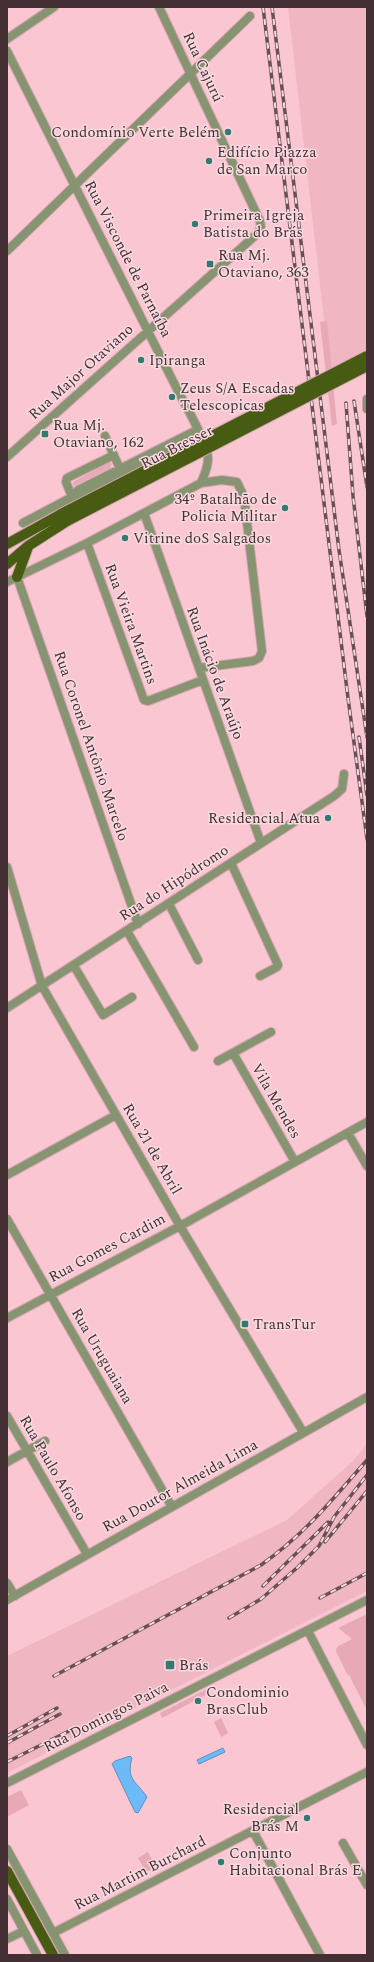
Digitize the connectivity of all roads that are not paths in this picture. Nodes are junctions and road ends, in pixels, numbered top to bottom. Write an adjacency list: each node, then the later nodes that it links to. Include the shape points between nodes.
1 (54, 7): 4 (street)
2 (159, 7): 6 (street, Rua Cajurú)
3 (250, 16): 6 (street)
4 (7, 39)
5 (7, 51): 7 (street, Rua Visconde de Parnaíba)
6 (190, 74): 7 (street); 8 (street, Rua Cajurú)
7 (75, 185): 9 (street); 10 (street, Rua Visconde de Parnaíba)
8 (261, 227): 10 (street, Rua Major Otaviano, via 258,233)
9 (7, 251)
10 (148, 331): 13 (street, Rua Visconde de Parnaíba); 16 (street, Rua Major Otaviano)
11 (367, 356): 21 (main road, Rua Bresser, bridge)
12 (367, 366): 21 (main road, Rua Bresser, bridge)
13 (197, 430): 17 (street); 18 (street, Rua Visconde de Parnaíba, via 208,460)
14 (105, 436): 15 (street)
15 (114, 455): 17 (street); 19 (street, via 66,480)
16 (7, 457)
17 (121, 471): 19 (street, via 78,490)
18 (201, 483): 20 (street); 29 (street, via 230,480 237,482 242,490 263,646 261,655 252,661)
19 (72, 497): 22 (street)
20 (144, 513): 24 (street); 29 (street, Rua Inácio de Araújo)
21 (64, 517): 23 (main road, Rua Bresser); 25 (main road, Rua Bresser)
22 (23, 522)
23 (9, 541)
24 (87, 543): 27 (street); 30 (street, Rua Vieira Martins, via 144,700 148,701)
25 (28, 546): 26 (main road, Rua Bresser); 27 (main road)
26 (7, 564)
27 (17, 577): 28 (street); 36 (street, Rua Coronel Antônio Marcelo)
28 (7, 582)
29 (199, 668): 30 (street, Rua Inácio de Araújo)
30 (203, 680): 32 (street, Rua Inácio de Araújo)
31 (344, 774): 32 (street, Rua do Hipódromo, via 343,786 339,793)
32 (261, 843): 33 (street, Rua do Hipódromo)
33 (231, 863): 35 (street, Rua do Hipódromo); 40 (street, via 278,965)
34 (7, 867): 41 (street, Rua 21 de Abril)
35 (169, 904): 36 (street, Rua do Hipódromo); 38 (street)
36 (138, 924): 37 (street, Rua do Hipódromo)
37 (127, 931): 39 (street, Rua do Hipódromo); 45 (street)
38 (198, 960)
39 (74, 966): 41 (street, Rua do Hipódromo); 42 (street, via 103,1015)
40 (260, 976)
41 (42, 986): 43 (street, Rua do Hipódromo); 48 (street, Rua 21 de Abril)
42 (132, 997)
43 (7, 1008)
44 (271, 1032): 46 (street, Vila Mendes)
45 (194, 1047)
46 (233, 1053): 47 (street, Vila Mendes); 51 (street, Vila Mendes)
47 (218, 1061)
48 (116, 1114): 53 (street); 55 (street, Rua 21 de Abril)
49 (367, 1122): 50 (street, Rua Gomes Cardim)
50 (348, 1133): 51 (street, Rua Gomes Cardim); 52 (street)
51 (295, 1162): 55 (street, Rua Gomes Cardim)
52 (367, 1166)
53 (7, 1175)
54 (7, 1219): 56 (street, Rua Uruguaiana)
55 (180, 1226): 56 (street, Rua Gomes Cardim); 60 (street, Rua 21 de Abril)
56 (51, 1294): 57 (street, Rua Gomes Cardim); 64 (street, Rua Uruguaiana)
57 (7, 1318)
58 (367, 1397): 60 (street, Rua Doutor Almeida Lima)
59 (7, 1416): 62 (street, Rua Paulo Afonso)
60 (303, 1432): 64 (street, Rua Doutor Almeida Lima)
61 (45, 1441): 62 (street)
62 (28, 1451): 63 (street); 65 (street, Rua Paulo Afonso)
63 (7, 1462)
64 (172, 1507): 65 (street, Rua Doutor Almeida Lima)
65 (87, 1554): 67 (street, Rua Doutor Almeida Lima)
66 (7, 1582): 67 (street)
67 (11, 1598)
68 (367, 1600): 69 (street, Rua Domingos Paiva)
69 (308, 1631): 70 (street); 72 (street, Rua Domingos Paiva)
70 (367, 1745)
71 (367, 1772): 73 (street, Rua Martim Burchard)
72 (7, 1783)
73 (253, 1831): 80 (street, Rua Martim Burchard); 85 (street)
74 (343, 1843): 77 (street)
75 (7, 1849): 80 (street)
76 (7, 1871): 82 (main road)
77 (367, 1885)
78 (7, 1900): 79 (street)
79 (24, 1931): 81 (street); 83 (street)
80 (53, 1933): 84 (street)
81 (7, 1939)
82 (52, 1954)
83 (37, 1955)
84 (65, 1955)
85 (320, 1955)

